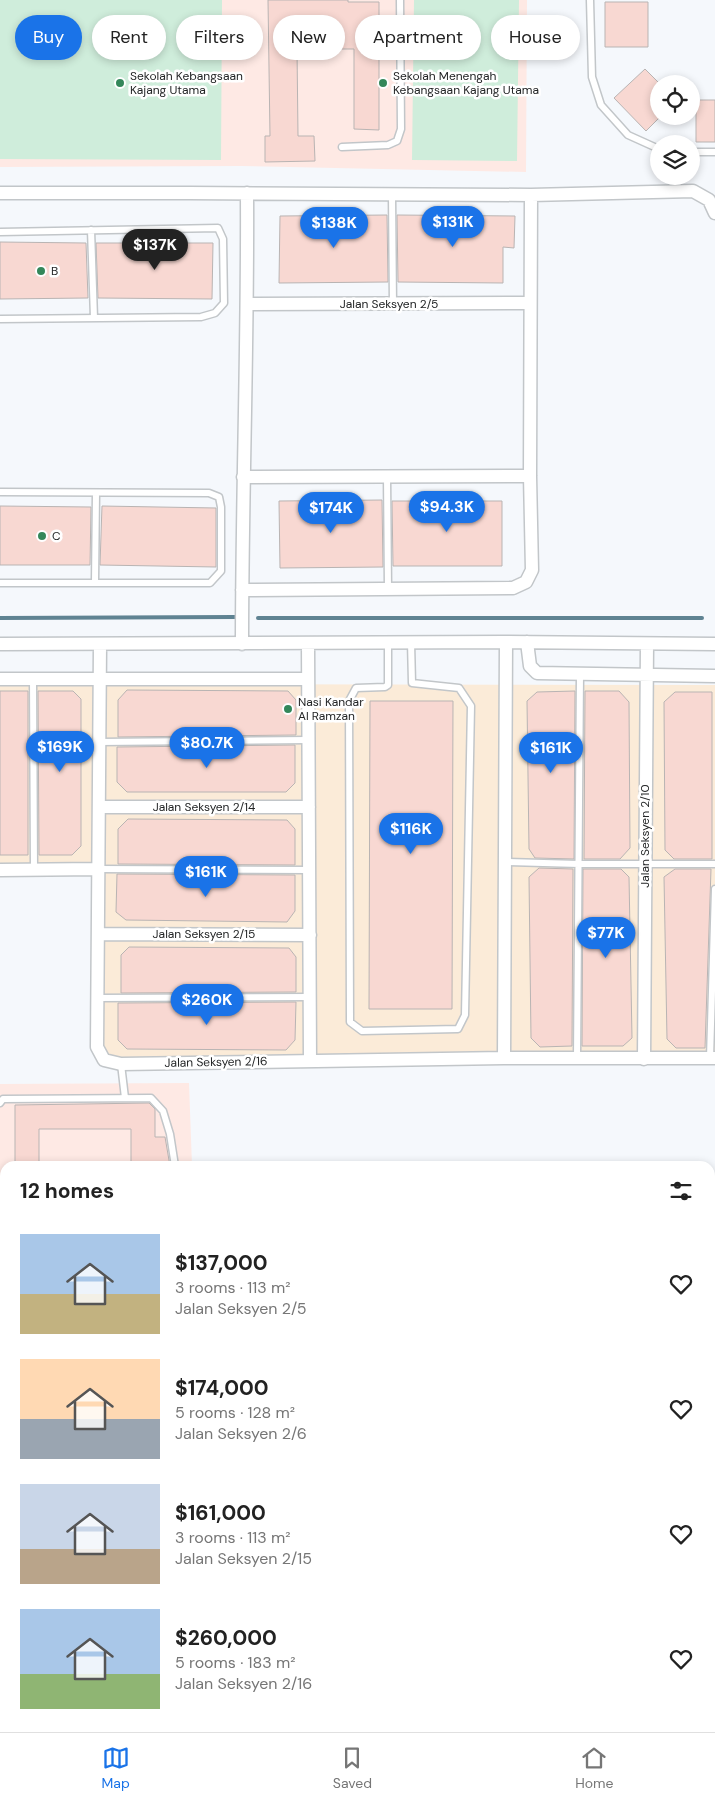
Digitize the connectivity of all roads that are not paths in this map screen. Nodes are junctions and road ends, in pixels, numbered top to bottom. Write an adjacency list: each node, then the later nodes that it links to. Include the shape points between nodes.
1 (400, 0): 4 (lane, via 401,129 397,141 388,145)
2 (590, 0): 3 (lane, via 592,76 601,105 628,134)
3 (650, 145)
4 (342, 147)
5 (700, 152): 6 (lane)
6 (715, 152)
7 (0, 193): 8 (street)
8 (247, 193): 9 (street); 15 (street)
9 (392, 195): 10 (street); 16 (lane)
10 (531, 196): 11 (street, via 693,191 708,200); 14 (street)
11 (715, 213)
12 (91, 230): 13 (lane); 17 (lane); 17 (lane, via 218,228 223,239 224,302 215,313 201,317)
13 (0, 232)
14 (530, 303): 16 (street, Jalan Seksyen 2/5); 20 (street)
15 (248, 304): 16 (street, Jalan Seksyen 2/5); 21 (street)
16 (393, 305)
17 (94, 318): 18 (lane)
18 (0, 319)
19 (387, 476): 20 (street); 21 (street); 26 (lane)
20 (530, 476): 26 (street, via 532,570 526,582 514,588)
21 (243, 477): 27 (street)
22 (0, 492): 23 (lane)
23 (96, 493): 25 (lane); 25 (lane, via 209,493 219,498 221,571 210,583)
24 (0, 583): 25 (lane)
25 (95, 583)
26 (388, 588): 27 (street)
27 (242, 590): 33 (street)
28 (388, 642): 29 (street); 29 (lane, via 388,684 385,687 356,688 349,701 350,1022 362,1031 458,1030 465,1015 471,706 459,688 412,683); 34 (street)
29 (411, 642): 30 (street)
30 (506, 642): 31 (street); 49 (street)
31 (527, 642): 35 (street); 38 (street, via 530,666 537,673)
32 (0, 644): 37 (street)
33 (242, 644): 34 (street); 37 (street)
34 (308, 644): 44 (street)
35 (647, 644): 36 (street); 39 (street, Jalan Seksyen 2/10)
36 (715, 644)
37 (100, 645): 43 (street)
38 (580, 674): 39 (street); 50 (lane)
39 (646, 675): 40 (street); 52 (street, Jalan Seksyen 2/10)
40 (715, 676)
41 (0, 679): 42 (street)
42 (33, 679): 43 (street); 54 (lane)
43 (100, 679): 44 (street); 46 (street)
44 (308, 679): 45 (street)
45 (309, 740): 46 (lane); 48 (street)
46 (100, 742): 47 (street)
47 (99, 807): 48 (street, Jalan Seksyen 2/14); 55 (street)
48 (309, 807): 56 (street)
49 (504, 862): 50 (lane); 62 (street)
50 (579, 864): 52 (lane); 64 (lane)
51 (715, 864): 52 (lane)
52 (644, 865): 65 (street, Jalan Seksyen 2/10)
53 (0, 870): 54 (street)
54 (34, 870): 55 (street)
55 (98, 870): 56 (lane); 58 (street)
56 (309, 870): 59 (street)
57 (715, 889): 63 (lane)
58 (98, 934): 59 (street, Jalan Seksyen 2/15); 60 (street)
59 (310, 935): 61 (street)
60 (98, 998): 61 (lane); 67 (street, via 97,1047 104,1060)
61 (310, 998): 66 (street)
62 (504, 1058): 64 (street, Jalan Seksyen 2/16); 66 (street, Jalan Seksyen 2/16)
63 (712, 1058): 65 (street, Jalan Seksyen 2/16)
64 (577, 1059): 65 (street, Jalan Seksyen 2/16)
65 (644, 1059)
66 (310, 1061): 67 (street, Jalan Seksyen 2/16)
67 (121, 1064): 68 (lane)
68 (125, 1098): 69 (lane, via 3,1099); 70 (lane, via 151,1098 163,1111)
69 (0, 1103)
70 (174, 1161)

